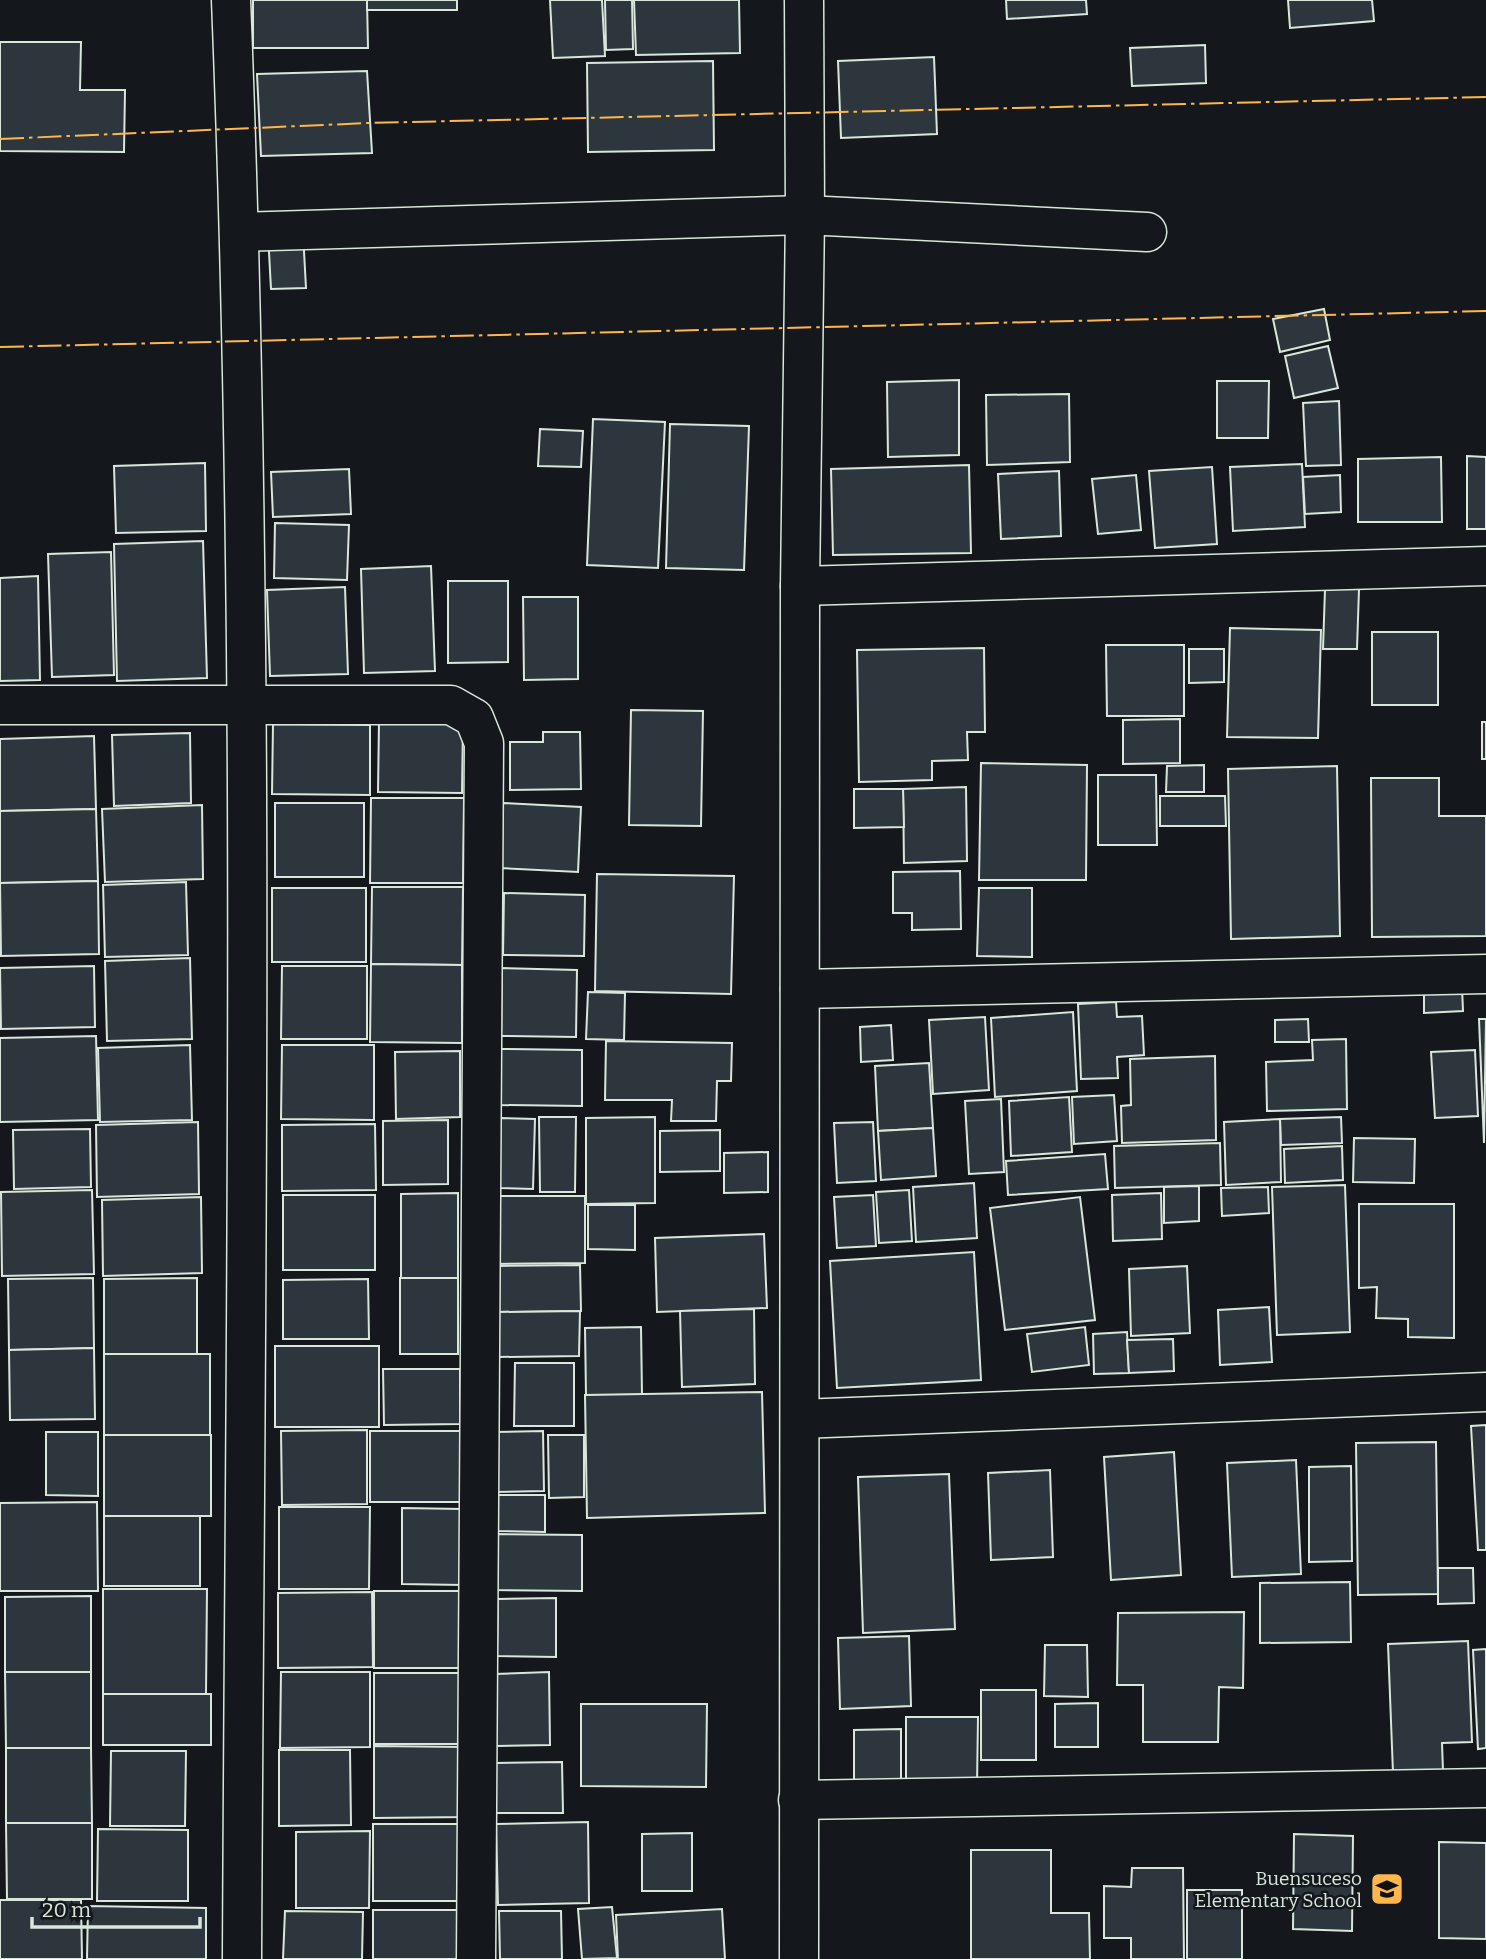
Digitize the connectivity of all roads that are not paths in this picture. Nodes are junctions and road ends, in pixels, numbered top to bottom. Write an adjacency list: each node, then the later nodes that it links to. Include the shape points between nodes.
1 (231, 0): 4 (street)
2 (804, 0): 3 (street)
3 (806, 215): 4 (street); 5 (street); 7 (street)
4 (240, 232): 8 (street)
5 (1147, 232)
6 (1486, 566): 7 (street)
7 (800, 586): 11 (street)
8 (247, 704): 9 (street); 16 (street); 17 (street, via 451,705 474,718 484,743)
9 (0, 705)
10 (1486, 974): 11 (street)
11 (800, 989): 13 (street)
12 (1486, 1392): 13 (street)
13 (800, 1419): 15 (street)
14 (1486, 1788): 15 (street)
15 (798, 1800): 18 (street)
16 (242, 1959)
17 (475, 1959)
18 (799, 1959)

